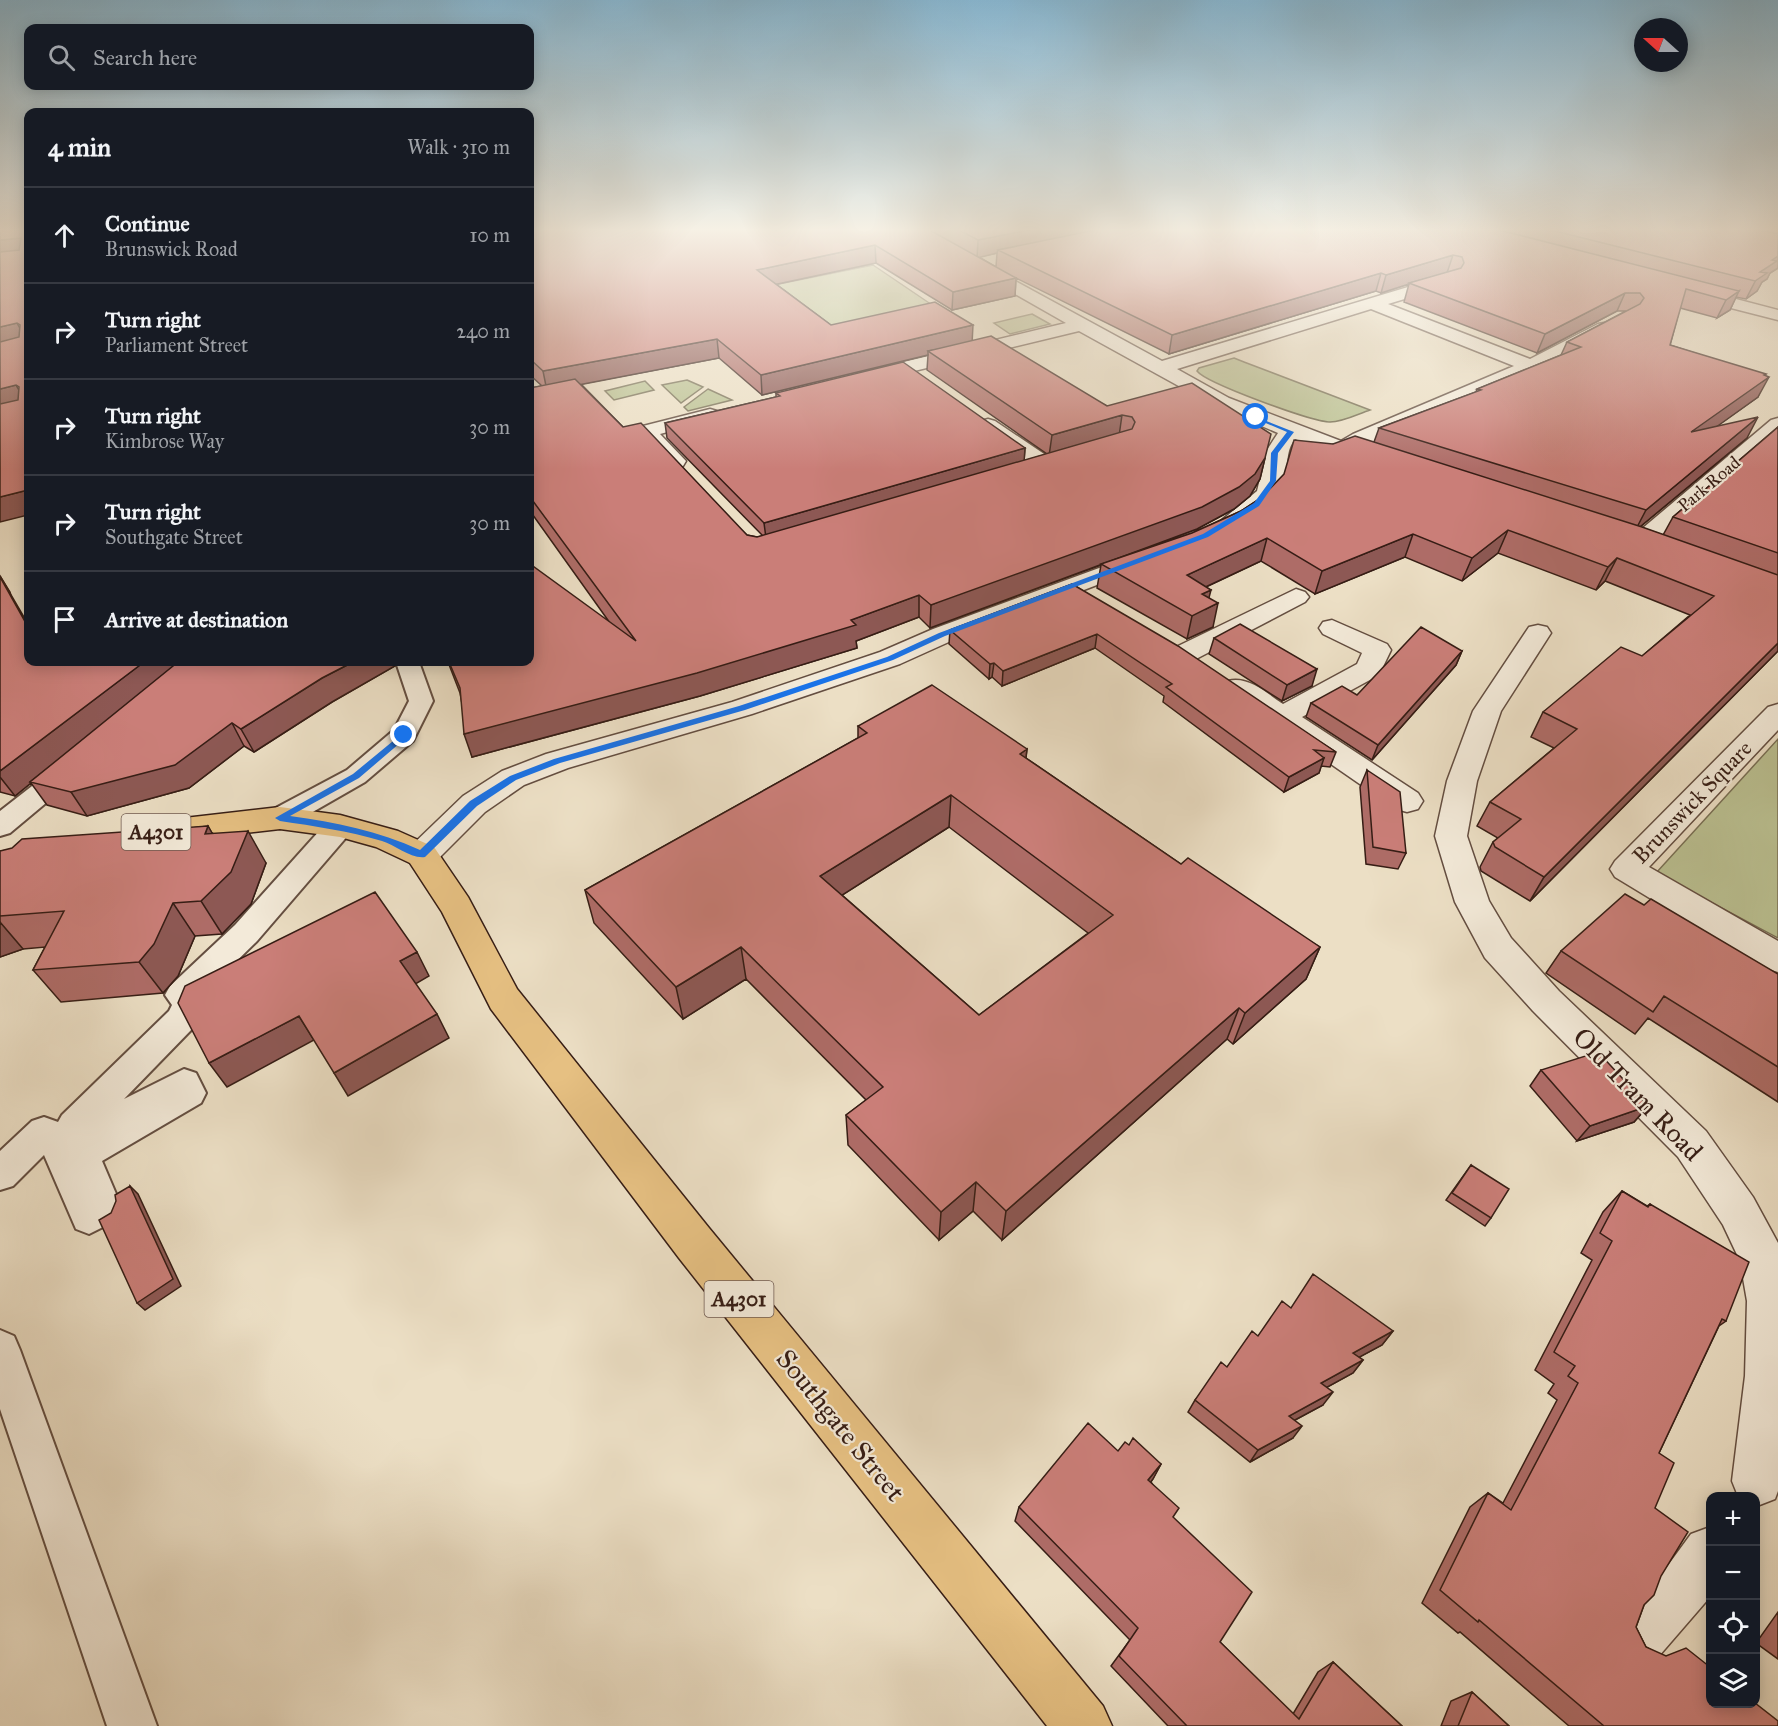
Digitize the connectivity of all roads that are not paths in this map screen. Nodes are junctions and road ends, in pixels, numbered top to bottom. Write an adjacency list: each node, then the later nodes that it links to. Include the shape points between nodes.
1 (1051, 309): 7 (street)
2 (1358, 309): 10 (street)
3 (1385, 309): 8 (street)
4 (1753, 309): 5 (street)
5 (1778, 315)
6 (1624, 317): 8 (street)
7 (1080, 325): 9 (street); 10 (street)
8 (1531, 366): 18 (street, via 1360,438)
9 (906, 367): 11 (street); 12 (street)
10 (1160, 368): 13 (street)
11 (924, 380)
12 (847, 382)
13 (1222, 402): 17 (street); 19 (street)
14 (733, 410): 22 (street, via 646,431)
15 (969, 412): 21 (street)
16 (1778, 424): 25 (street, Park Road)
17 (1291, 432): 18 (street); 19 (street)
18 (1343, 449): 20 (street)
19 (1275, 453): 23 (street, via 1273,481 1264,497)
20 (1388, 464)
21 (1045, 465)
22 (694, 481)
23 (1216, 530)
24 (1616, 536): 25 (street)
25 (1639, 543): 26 (street)
26 (1661, 551)
27 (1158, 554): 28 (street)
28 (1072, 586): 30 (street); 42 (street, via 838,676 557,761 513,778 474,804)
29 (1296, 597): 35 (street, via 1177,647)
30 (1101, 603)
31 (1332, 628): 35 (street, via 1377,650 1369,669)
32 (1538, 633): 46 (street, Old Tram Road, via 1487,711 1462,781 1451,836 1472,902 1498,948 1546,1001 1692,1144 1738,1211 1762,1258 1770,1301)
33 (409, 666): 38 (street, via 421,701 404,735 356,776)
34 (1778, 713): 43 (street, Brunswick Square, via 1627,869)
35 (1282, 716): 37 (street)
36 (83, 759): 41 (street)
37 (1407, 801)
38 (280, 818): 39 (main road, A4301); 40 (main road, A4301)
39 (340, 826): 42 (main road, A4301, via 387,839); 44 (street, via 246,933 186,991 182,1019 74,1126 81,1140 184,1083 189,1093 81,1154 104,1208 89,1217 55,1138 44,1132)
40 (111, 838)
41 (4, 844)
42 (422, 855): 50 (main road, Southgate Street / A4301, via 456,906 504,999 694,1243)
43 (1778, 958)
44 (0, 1174)
45 (0, 1350): 49 (street)
46 (1761, 1480)
47 (1706, 1558): 48 (street)
48 (1640, 1637)
49 (132, 1726)
50 (1083, 1726)

